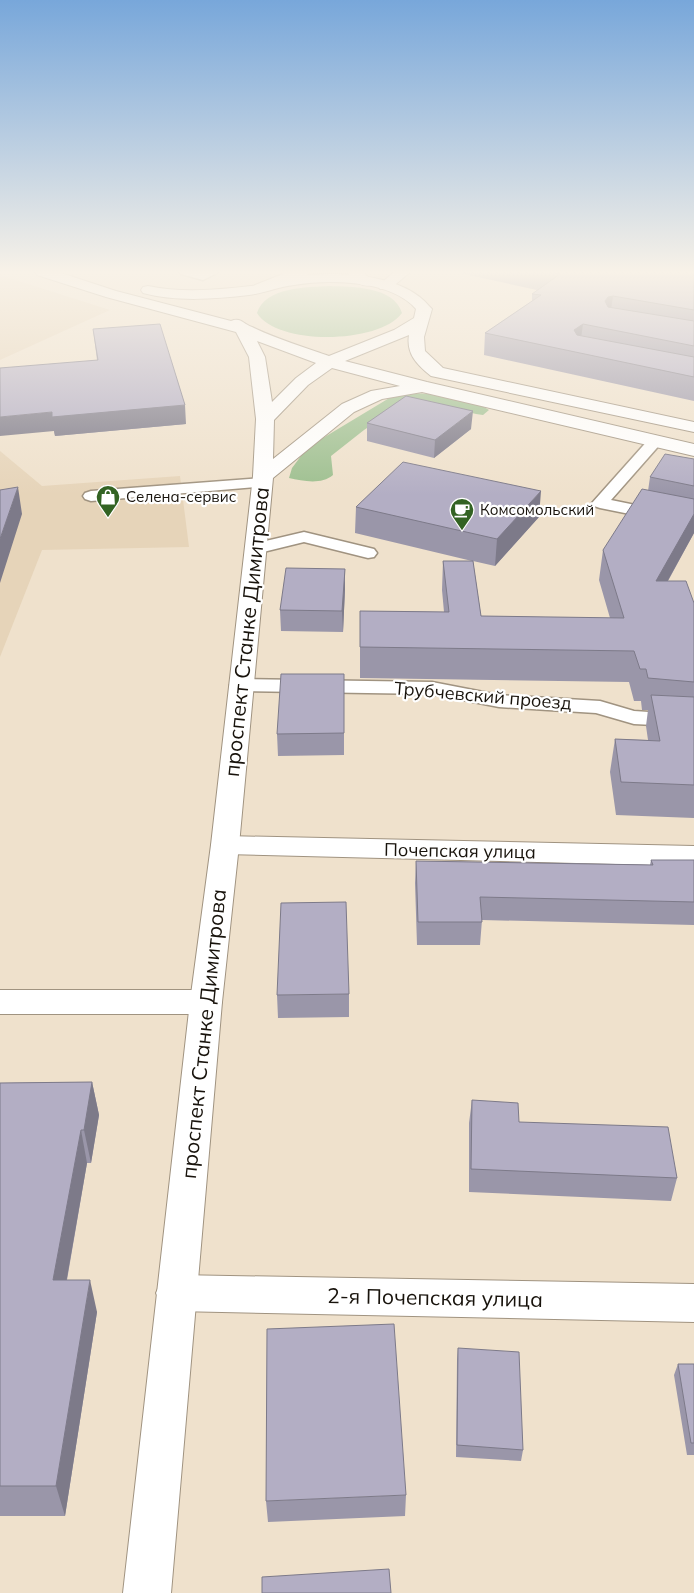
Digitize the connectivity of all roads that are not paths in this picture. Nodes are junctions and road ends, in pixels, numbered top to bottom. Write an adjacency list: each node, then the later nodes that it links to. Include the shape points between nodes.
1 (251, 346): 7 (main road, проспект Станке Димитрова, via 256,357)
2 (285, 346): 5 (main road)
3 (368, 346): 5 (main road)
4 (416, 346): 8 (main road, via 421,360 437,372)
5 (329, 362): 6 (main road); 7 (main road, via 313,371)
6 (424, 387): 9 (main road); 11 (main road, проспект Станке Димитрова, via 376,395 348,408)
7 (265, 419): 11 (main road, проспект Станке Димитрова)
8 (694, 426)
9 (655, 441): 10 (main road); 13 (lane, via 600,503)
10 (694, 450)
11 (262, 479): 12 (lane); 14 (main road, проспект Станке Димитрова)
12 (91, 496)
13 (694, 522)
14 (255, 549): 15 (lane, via 304,537); 16 (main road, проспект Станке Димитрова)
15 (368, 553)
16 (240, 685): 17 (lane, Трубчевский проезд, via 432,688 499,701 600,706 613,714 630,718); 18 (main road, проспект Станке Димитрова)
17 (694, 720)
18 (226, 845): 19 (main road, Почепская улица); 21 (main road, проспект Станке Димитрова)
19 (694, 856)
20 (0, 1002): 21 (main road)
21 (206, 1002): 22 (main road, проспект Станке Димитрова)
22 (176, 1293): 23 (main road, 2-я Почепская улица); 24 (main road, проспект Станке Димитрова)
23 (694, 1303)
24 (147, 1593)

